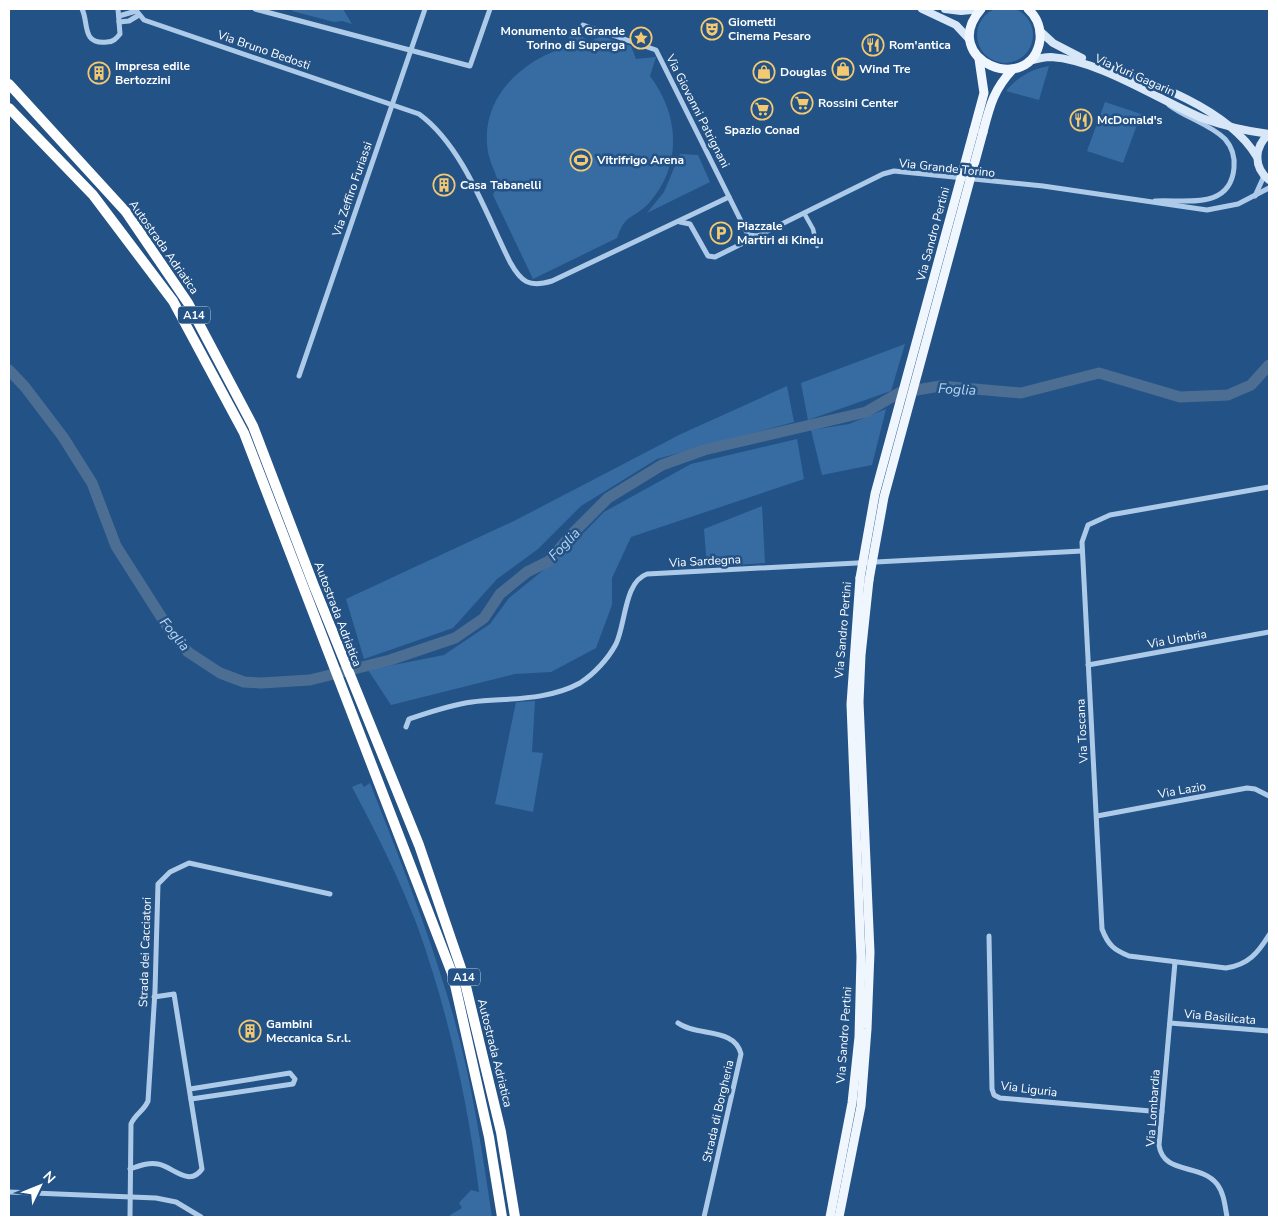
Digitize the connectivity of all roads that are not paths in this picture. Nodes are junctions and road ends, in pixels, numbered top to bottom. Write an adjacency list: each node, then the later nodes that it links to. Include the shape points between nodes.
1 (82, 9): 11 (street, via 87,33 96,41 116,39 120,34)
2 (118, 9): 11 (street)
3 (255, 9): 15 (street)
4 (425, 9): 15 (street, Via Zeffiro Furiassi)
5 (490, 9): 15 (street, via 470,66)
6 (922, 9): 14 (main road, via 956,25)
7 (945, 9): 8 (main road)
8 (981, 9): 14 (main road, via 972,23)
9 (1030, 10): 13 (main road)
10 (136, 12): 11 (street); 21 (street, Via Bruno Bedosti, via 144,20)
11 (119, 19)
12 (583, 25): 29 (street, Via Giovanni Patrignani, via 656,50)
13 (1040, 31): 17 (main road, via 1038,47); 23 (main road, Via Yuri Gagarin, via 1073,55 1146,82 1198,106)
14 (970, 40): 16 (main road, Via Sandro Pertini)
15 (411, 50): 21 (street, Via Zeffiro Furiassi)
16 (979, 59): 18 (main road, via 995,68); 24 (main road, Via Sandro Pertini, via 984,93)
17 (1029, 61): 18 (main road); 20 (main road, Via Yuri Gagarin, via 1049,57 1072,60 1106,72)
18 (1014, 69): 24 (main road, Via Sandro Pertini, via 1000,83)
19 (9, 84): 43 (highway, Autostrada Adriatica / A14, via 126,212 188,303 253,426)
20 (1158, 98): 23 (main road, Via Yuri Gagarin); 31 (street, Via Grande Torino, via 1225,140 1232,151 1234,174 1222,193 1212,198)
21 (392, 104): 33 (street, Via Bruno Bedosti, via 428,120 460,160 516,273 531,284 552,281); 36 (street, Via Zeffiro Furiassi)
22 (9, 108): 43 (highway, Autostrada Adriatica / A14, via 93,195 173,301 244,433 303,589)
23 (1230, 127): 25 (main road, Via Yuri Gagarin); 26 (main road, Via Yuri Gagarin)
24 (978, 131): 39 (main road, Via Sandro Pertini, bridge)
25 (1269, 134): 26 (main road, Via Yuri Gagarin, via 1262,142)
26 (1257, 157): 27 (main road, Via Yuri Gagarin)
27 (1267, 178): 30 (street)
28 (1269, 188): 30 (street, Via Grande Torino)
29 (729, 196): 33 (street); 34 (street, via 749,235)
30 (1255, 196): 31 (street, Via Grande Torino, via 1238,204 1207,210)
31 (1145, 201): 32 (street, Via Grande Torino, via 900,171 883,174)
32 (804, 214): 34 (street, Via Grande Torino); 35 (street, via 813,229)
33 (677, 222): 34 (street, Via Grande Torino, via 690,224 711,258)
34 (760, 236)
35 (817, 246)
36 (298, 376)
37 (1269, 487): 38 (street, Via Toscana, via 1096,520 1083,533)
38 (1082, 551): 41 (street, Via Toscana); 42 (street, Via Sardegna, via 647,574 631,587 616,644 605,661 580,682 539,696 470,702 442,708 409,719)
39 (864, 579): 65 (main road, Via Sandro Pertini, via 851,704 861,957 858,1038 852,1103); 66 (main road, Via Sandro Pertini, via 859,702 870,952 868,1029 861,1106)
40 (1269, 632): 41 (street, Via Umbria)
41 (1088, 665): 45 (street, Via Toscana)
42 (406, 727)
43 (372, 749): 62 (highway, Autostrada Adriatica / A14, via 453,976 489,1137); 63 (highway, Autostrada Adriatica / A14, via 419,845 463,974 501,1132)
44 (1269, 796): 45 (street, Via Lazio, via 1247,788)
45 (1097, 816): 49 (street, Via Toscana, via 1102,929 1107,942 1116,951 1129,956)
46 (330, 894): 50 (street, Strada dei Cacciatori, via 189,863 170,872 158,884 156,893)
47 (1269, 935): 49 (street, Via Toscana, via 1249,960 1238,966 1226,968)
48 (988, 936): 56 (street, Via Liguria, via 994,1095)
49 (1175, 962): 52 (street, Via Lombardia)
50 (154, 998): 54 (street, via 174,994); 57 (street, Strada dei Cacciatori, via 148,1101 131,1124)
51 (678, 1023): 64 (street, Strada di Borgheria, via 686,1029 731,1038 739,1044 741,1054)
52 (1170, 1024): 53 (street, Via Basilicata); 56 (street, Via Lombardia)
53 (1269, 1031)
54 (190, 1090): 55 (street); 55 (street, via 290,1073 295,1079 293,1084)
55 (191, 1099): 57 (street, via 202,1164 199,1172 184,1176 158,1164 143,1164)
56 (1162, 1112): 67 (street, Via Lombardia, via 1160,1154 1166,1161 1198,1172 1217,1184)
57 (130, 1169): 59 (street, Strada dei Cacciatori)
58 (9, 1192): 59 (street)
59 (129, 1197): 60 (street, Strada dei Cacciatori); 61 (street, via 176,1202)
60 (130, 1217)
61 (201, 1217)
62 (502, 1217)
63 (515, 1217)
64 (704, 1217)
65 (830, 1217)
66 (839, 1217)
67 (1227, 1217)

